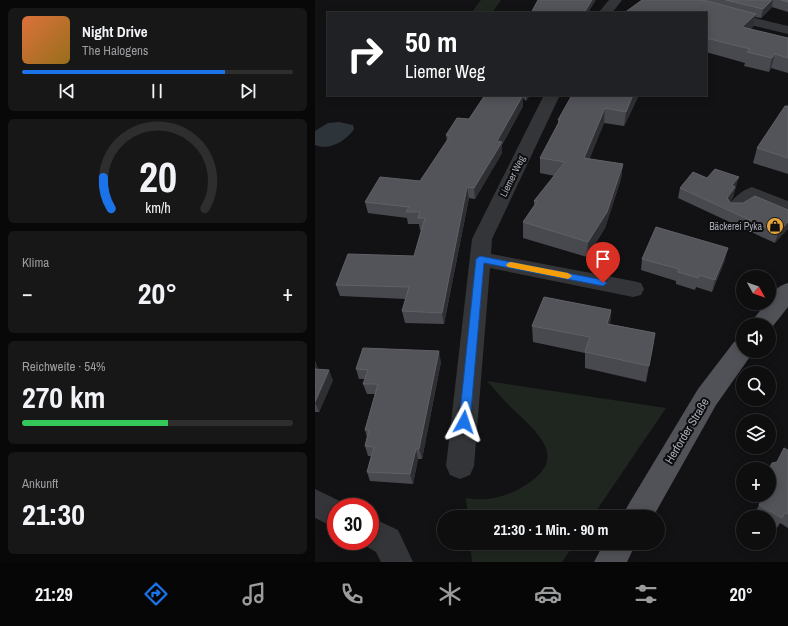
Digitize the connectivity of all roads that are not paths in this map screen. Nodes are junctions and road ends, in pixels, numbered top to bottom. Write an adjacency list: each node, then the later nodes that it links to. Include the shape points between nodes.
1 (616, 0): 3 (street)
2 (674, 0): 4 (street)
3 (606, 12)
4 (788, 30)
5 (552, 96): 8 (street, Liemer Weg, via 482,239)
6 (736, 208): 7 (street, via 752,194)
7 (788, 208)
8 (480, 259): 9 (street); 13 (street, Liemer Weg)
9 (633, 289)
10 (788, 291): 11 (main road)
11 (767, 318)
12 (736, 358): 16 (main road, Herforder Straße, via 707,397)
13 (460, 466)
14 (315, 503): 15 (street)
15 (327, 509)
16 (641, 510)
17 (379, 537): 19 (street, via 387,541)
18 (617, 550): 20 (main road)
19 (397, 562)
20 (610, 562)

